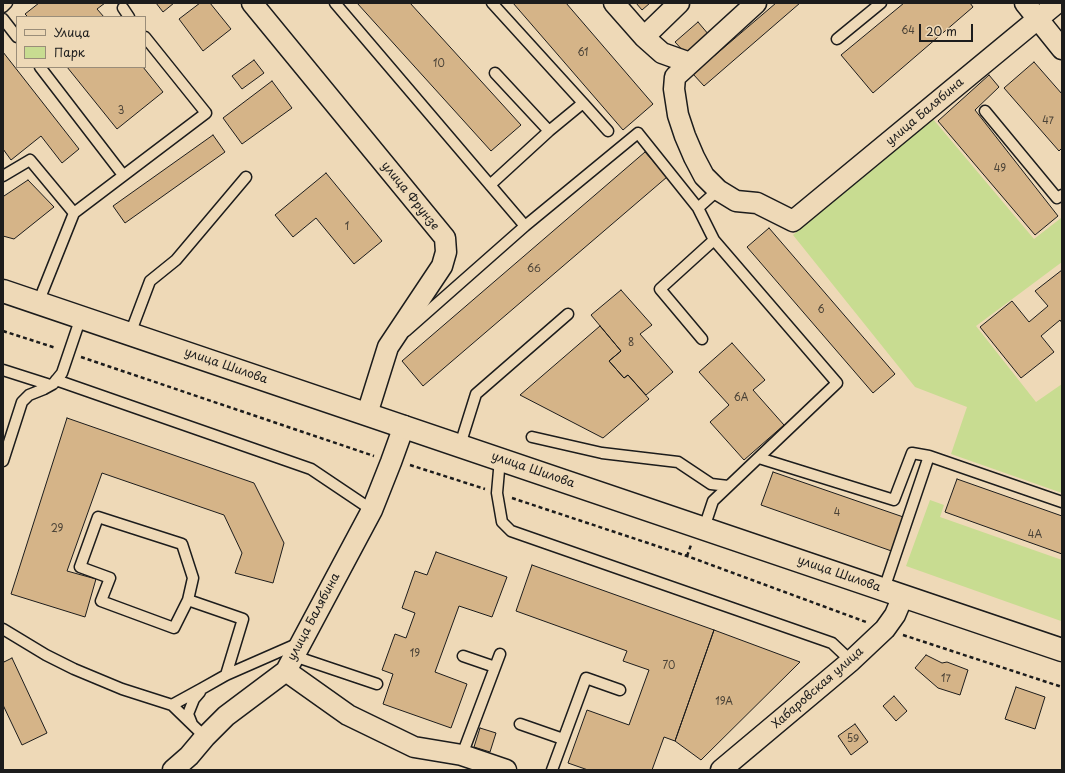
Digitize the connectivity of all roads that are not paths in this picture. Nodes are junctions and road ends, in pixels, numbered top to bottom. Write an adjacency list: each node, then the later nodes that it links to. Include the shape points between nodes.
1 (7, 3): 11 (lane)
2 (252, 3): 44 (street, улица Фрунзе, via 445,238 446,252 442,266)
3 (335, 3): 31 (lane)
4 (492, 3): 24 (lane)
5 (614, 3): 17 (street)
6 (679, 3): 17 (street)
7 (756, 3): 21 (street)
8 (881, 3): 19 (lane)
9 (1025, 3): 15 (street)
10 (1057, 3): 15 (street, улица Балябина)
11 (3, 7)
12 (122, 8): 13 (lane)
13 (129, 16)
14 (3, 18): 16 (lane)
15 (1038, 19): 20 (street); 32 (street, улица Балябина, via 793,221 757,203 736,201)
16 (16, 36)
17 (644, 37): 21 (street, via 662,53)
18 (146, 38): 28 (lane, via 206,113)
19 (837, 39)
20 (1062, 49)
21 (690, 63): 32 (street, via 675,77 678,115 684,136 704,176)
22 (41, 68): 28 (lane)
23 (495, 73): 26 (lane)
24 (583, 103): 26 (lane); 27 (lane)
25 (985, 111): 33 (lane, via 1058,198)
26 (549, 131): 31 (lane)
27 (608, 131)
28 (123, 175): 35 (lane)
29 (3, 176): 35 (lane, via 30,160)
30 (246, 177): 42 (lane, via 176,260 150,281)
31 (490, 185): 36 (lane)
32 (718, 190): 34 (lane)
33 (1062, 195)
34 (698, 208): 36 (lane, via 638,133); 37 (lane)
35 (74, 213): 39 (lane)
36 (525, 226): 44 (lane)
37 (714, 240): 43 (lane, via 660,289); 52 (lane, via 837,383)
38 (3, 291): 39 (main road, улица Шилова)
39 (38, 303): 41 (main road, улица Шилова)
40 (568, 314): 50 (lane, via 476,394)
41 (81, 317): 42 (main road, улица Шилова); 46 (lane, via 62,373)
42 (130, 334): 47 (main road, улица Шилова)
43 (702, 339)
44 (388, 347): 47 (street, улица Фрунзе)
45 (3, 370): 46 (lane)
46 (53, 383): 54 (lane, via 28,395 22,402); 57 (lane, via 311,469)
47 (367, 414): 48 (main road, улица Шилова)
48 (404, 426): 50 (main road, улица Шилова); 57 (street, улица Балябина)
49 (532, 437): 55 (lane, via 602,453 678,462 711,484)
50 (460, 445): 53 (main road, улица Шилова)
51 (929, 456): 52 (lane, via 912,453 894,500); 56 (lane); 59 (lane)
52 (759, 458): 55 (lane)
53 (500, 459): 58 (main road, улица Шилова); 66 (lane, via 497,493 502,522 511,531 832,643)
54 (3, 461)
55 (728, 486): 58 (lane, via 713,501)
56 (1062, 502)
57 (372, 510): 64 (street, улица Балябина)
58 (704, 528): 59 (main road, улица Шилова)
59 (893, 592): 62 (main road, улица Шилова); 66 (street, Хабаровская улица, via 895,615 885,629)
60 (188, 600): 60 (lane, via 193,578 182,544 98,517 80,566 110,578 101,602 174,628); 68 (lane, via 243,619)
61 (3, 629): 72 (lane, via 74,670)
62 (1062, 650)
63 (500, 654): 67 (lane)
64 (293, 656): 68 (lane); 69 (lane); 74 (street, улица Балябина, via 226,716); 77 (street, via 348,715 414,747)
65 (463, 656): 67 (lane)
66 (850, 661): 76 (street, Хабаровская улица)
67 (495, 667): 77 (lane)
68 (226, 675): 70 (lane)
69 (377, 684)
70 (203, 688): 72 (lane); 74 (lane, via 194,698 188,714)
71 (620, 690): 75 (lane, via 586,678)
72 (172, 705): 74 (lane)
73 (520, 724): 75 (lane)
74 (198, 731): 78 (street, улица Балябина, via 189,756)
75 (563, 739): 80 (lane)
76 (750, 746): 81 (street, Хабаровская улица); 82 (street)
77 (462, 755): 79 (street)
78 (173, 770)
79 (506, 770)
80 (552, 770)
81 (721, 770)
82 (738, 770)

